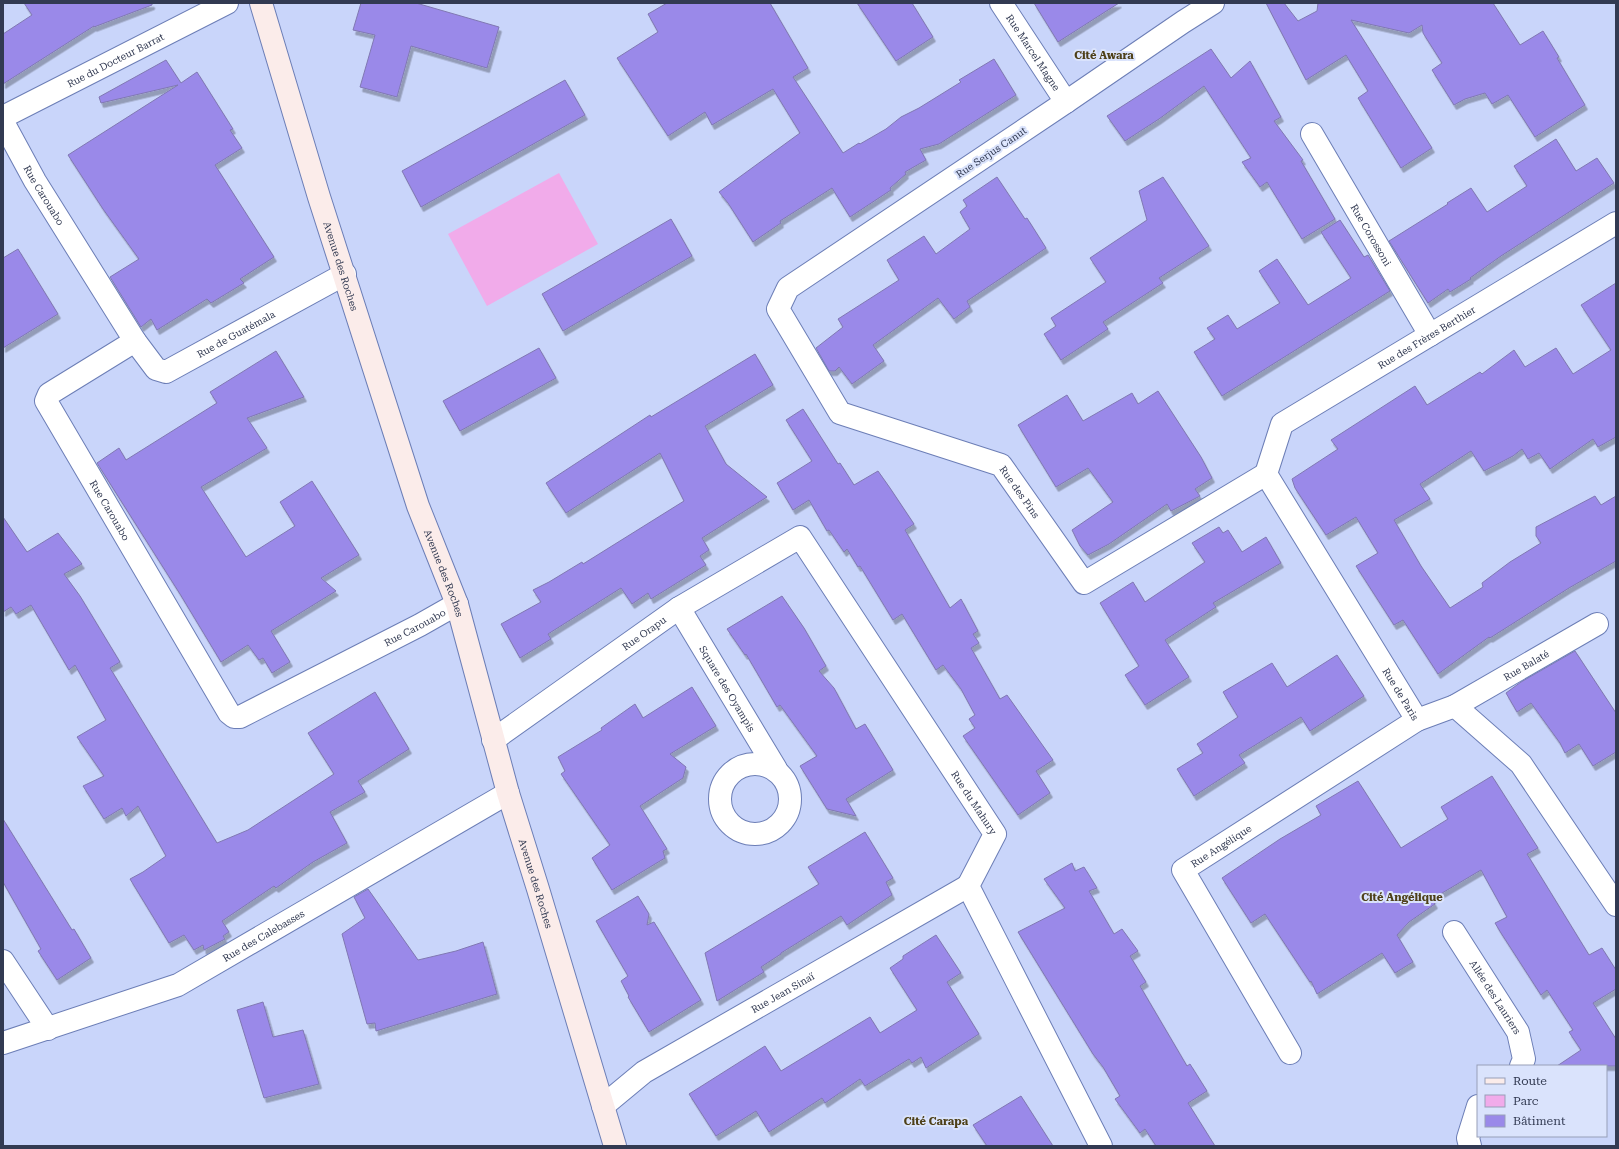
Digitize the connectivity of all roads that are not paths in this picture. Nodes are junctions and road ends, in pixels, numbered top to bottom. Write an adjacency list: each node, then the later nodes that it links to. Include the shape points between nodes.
1 (228, 3): 6 (street, Rue du Docteur Barrat)
2 (261, 3): 10 (street, Avenue des Roches, via 319,197)
3 (1001, 3): 5 (street, Rue Marcel Magne)
4 (1213, 3): 5 (street, Rue Serjus Canut)
5 (1066, 102): 11 (street, Rue Serjus Canut, via 788,288)
6 (3, 117)
7 (3, 122): 13 (street, Rue Carouabo, via 35,180)
8 (1312, 134): 12 (street, Rue Corossoni)
9 (1616, 223): 12 (street, Rue des Frères Berthier)
10 (345, 274): 13 (street, Rue de Guatémala, via 166,372 156,369); 16 (street, Avenue des Roches, via 418,506)
11 (778, 309): 14 (street, Rue des Pins, via 840,413 1000,465 1084,583)
12 (1430, 335): 14 (street, Rue des Frères Berthier, via 1282,424)
13 (135, 341): 16 (street, Rue Carouabo, via 49,394 46,401 229,713 234,717 240,717)
14 (1266, 474): 20 (street, Rue de Paris)
15 (800, 537): 17 (street, Rue Orapu); 24 (street, Rue du Mahury, via 995,834)
16 (457, 604): 21 (street, Avenue des Roches)
17 (679, 608): 21 (street, Rue Orapu); 22 (street, Square des Oyampis)
18 (1597, 624): 19 (street, Rue Balaté)
19 (1456, 706): 20 (street, Rue de Paris); 25 (street, via 1521,764)
20 (1417, 720): 30 (street, Rue Angélique, via 1183,870)
21 (493, 740): 23 (street, Avenue des Roches)
22 (776, 769)
23 (508, 793): 28 (street, Rue des Calebasses, via 178,985); 32 (street, Avenue des Roches)
24 (968, 886): 32 (street, Rue Jean Sinaï, via 644,1072); 35 (street)
25 (1616, 905)
26 (1454, 932): 31 (street, Allée des Lauriers, via 1518,1032 1524,1059)
27 (3, 961): 28 (street)
28 (48, 1029): 29 (street, Rue des Calebasses)
29 (3, 1043)
30 (1290, 1053)
31 (1521, 1065)
32 (603, 1106): 34 (street, Avenue des Roches)
33 (1477, 1109): 36 (street, via 1468,1138)
34 (615, 1146)
35 (1101, 1146)
36 (1470, 1146)

